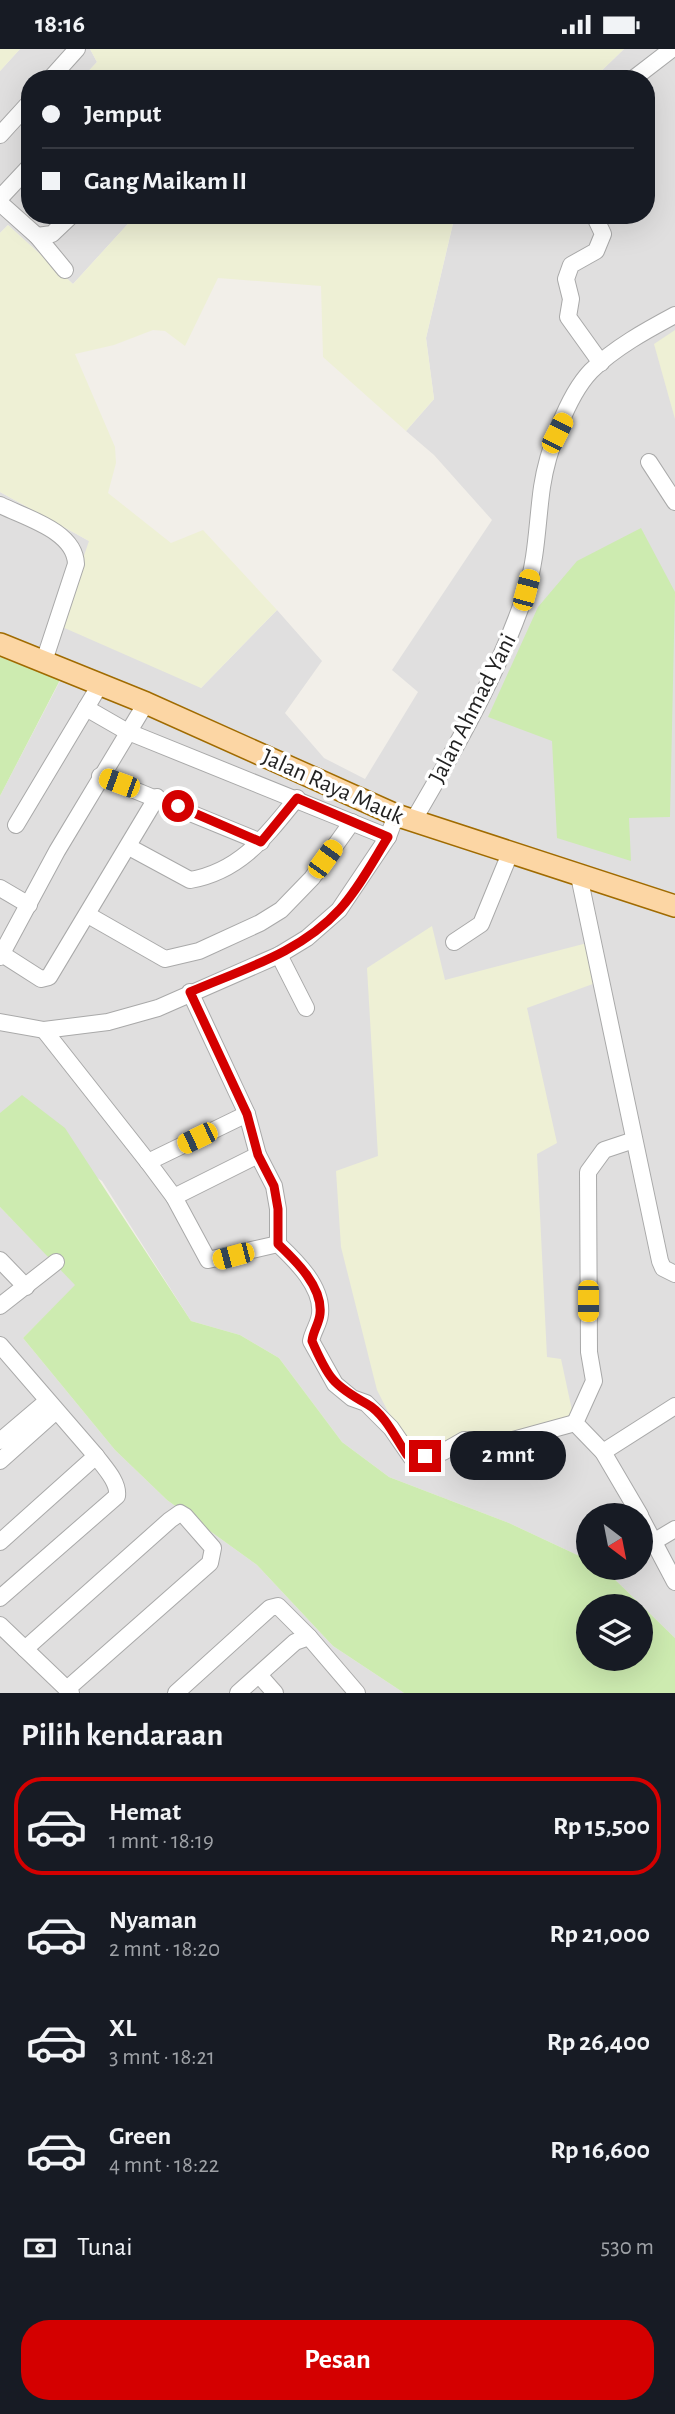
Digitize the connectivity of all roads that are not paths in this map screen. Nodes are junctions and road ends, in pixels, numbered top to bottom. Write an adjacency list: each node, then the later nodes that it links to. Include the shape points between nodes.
1 (77, 49): 3 (street)
2 (672, 49): 4 (street)
3 (58, 70)
4 (645, 70)
5 (21, 112): 6 (street)
6 (0, 135)
7 (21, 176): 8 (street)
8 (0, 201): 9 (street)
9 (21, 221)
10 (24, 224): 13 (street)
11 (63, 224): 13 (street, via 52,234)
12 (599, 224): 16 (street, via 604,234 596,251 571,265 566,279 571,299 568,317)
13 (37, 236): 14 (street)
14 (65, 270)
15 (675, 314): 16 (street, Jalan Ahmad Yani)
16 (601, 363): 29 (street, Jalan Ahmad Yani, via 577,392 550,450 531,571 511,632 456,748)
17 (649, 462): 18 (street)
18 (675, 502)
19 (0, 505): 21 (street, via 68,540 75,550 76,564)
20 (0, 644): 21 (main road, Jalan Raya Mauk)
21 (44, 661): 22 (main road, Jalan Raya Mauk)
22 (101, 683): 23 (main road, Jalan Raya Mauk); 24 (street)
23 (146, 703): 25 (street); 29 (main road, Jalan Raya Mauk)
24 (86, 708): 25 (street); 31 (street)
25 (127, 731): 26 (street); 28 (street)
26 (100, 776): 27 (street); 38 (street)
27 (157, 797): 33 (street); 34 (street)
28 (297, 798): 30 (street); 33 (street)
29 (404, 818): 32 (street, Jalan Ahmad Yani); 35 (main road, Jalan Raya Mauk)
30 (352, 822): 32 (street); 40 (street, via 312,878 281,910 198,951 165,959)
31 (16, 825)
32 (388, 837): 43 (street, Jalan Ahmad Yani, via 339,910)
33 (261, 842): 34 (street, via 234,864 190,880)
34 (129, 847): 40 (street)
35 (511, 851): 36 (main road, Jalan Raya Mauk); 41 (street, via 481,924)
36 (579, 876): 39 (main road, Jalan Raya Mauk); 49 (street)
37 (0, 888): 38 (street)
38 (29, 905): 42 (street)
39 (675, 906)
40 (88, 915): 42 (street, via 46,979)
41 (454, 942)
42 (1, 955)
43 (279, 955): 44 (street, Jalan Ahmad Yani); 45 (street)
44 (190, 992): 47 (street, Jalan Ahmad Yani, via 158,1008 108,1022); 48 (street)
45 (306, 1007)
46 (0, 1022): 47 (street, Jalan Ahmad Yani)
47 (44, 1030): 51 (street)
48 (247, 1114): 50 (street); 51 (street)
49 (634, 1140): 56 (street, via 660,1261); 62 (street, via 604,1150 588,1172 589,1352 594,1381)
50 (258, 1155): 52 (street); 53 (street, via 274,1186)
51 (148, 1162): 52 (street)
52 (174, 1197): 53 (street, via 209,1261)
53 (278, 1244): 62 (street, via 299,1264 318,1297 320,1314 312,1341 327,1372 343,1391 366,1403 388,1424 408,1456 443,1452 464,1440 509,1441)
54 (0, 1260): 57 (street)
55 (56, 1262): 57 (street)
56 (675, 1274)
57 (26, 1287): 58 (street)
58 (0, 1306)
59 (0, 1345): 60 (street)
60 (51, 1406): 63 (street); 65 (street); 66 (street)
61 (675, 1406): 64 (street)
62 (575, 1423): 64 (street)
63 (1, 1438)
64 (603, 1452): 67 (street)
65 (96, 1456): 71 (street); 73 (street, via 112,1478 117,1496)
66 (0, 1461)
67 (632, 1503)
68 (675, 1529): 70 (street)
69 (653, 1538): 70 (street)
70 (655, 1541): 72 (street)
71 (0, 1542)
72 (675, 1582)
73 (0, 1598)
74 (0, 1625): 76 (street)
75 (309, 1637): 77 (street, via 295,1642); 79 (street, via 275,1606); 82 (street)
76 (25, 1649): 78 (street); 78 (street, via 172,1519 180,1513 186,1515 213,1548 212,1560)
77 (260, 1676): 80 (street); 81 (street)
78 (69, 1691)
79 (176, 1693)
80 (238, 1693)
81 (275, 1693)
82 (357, 1693)

